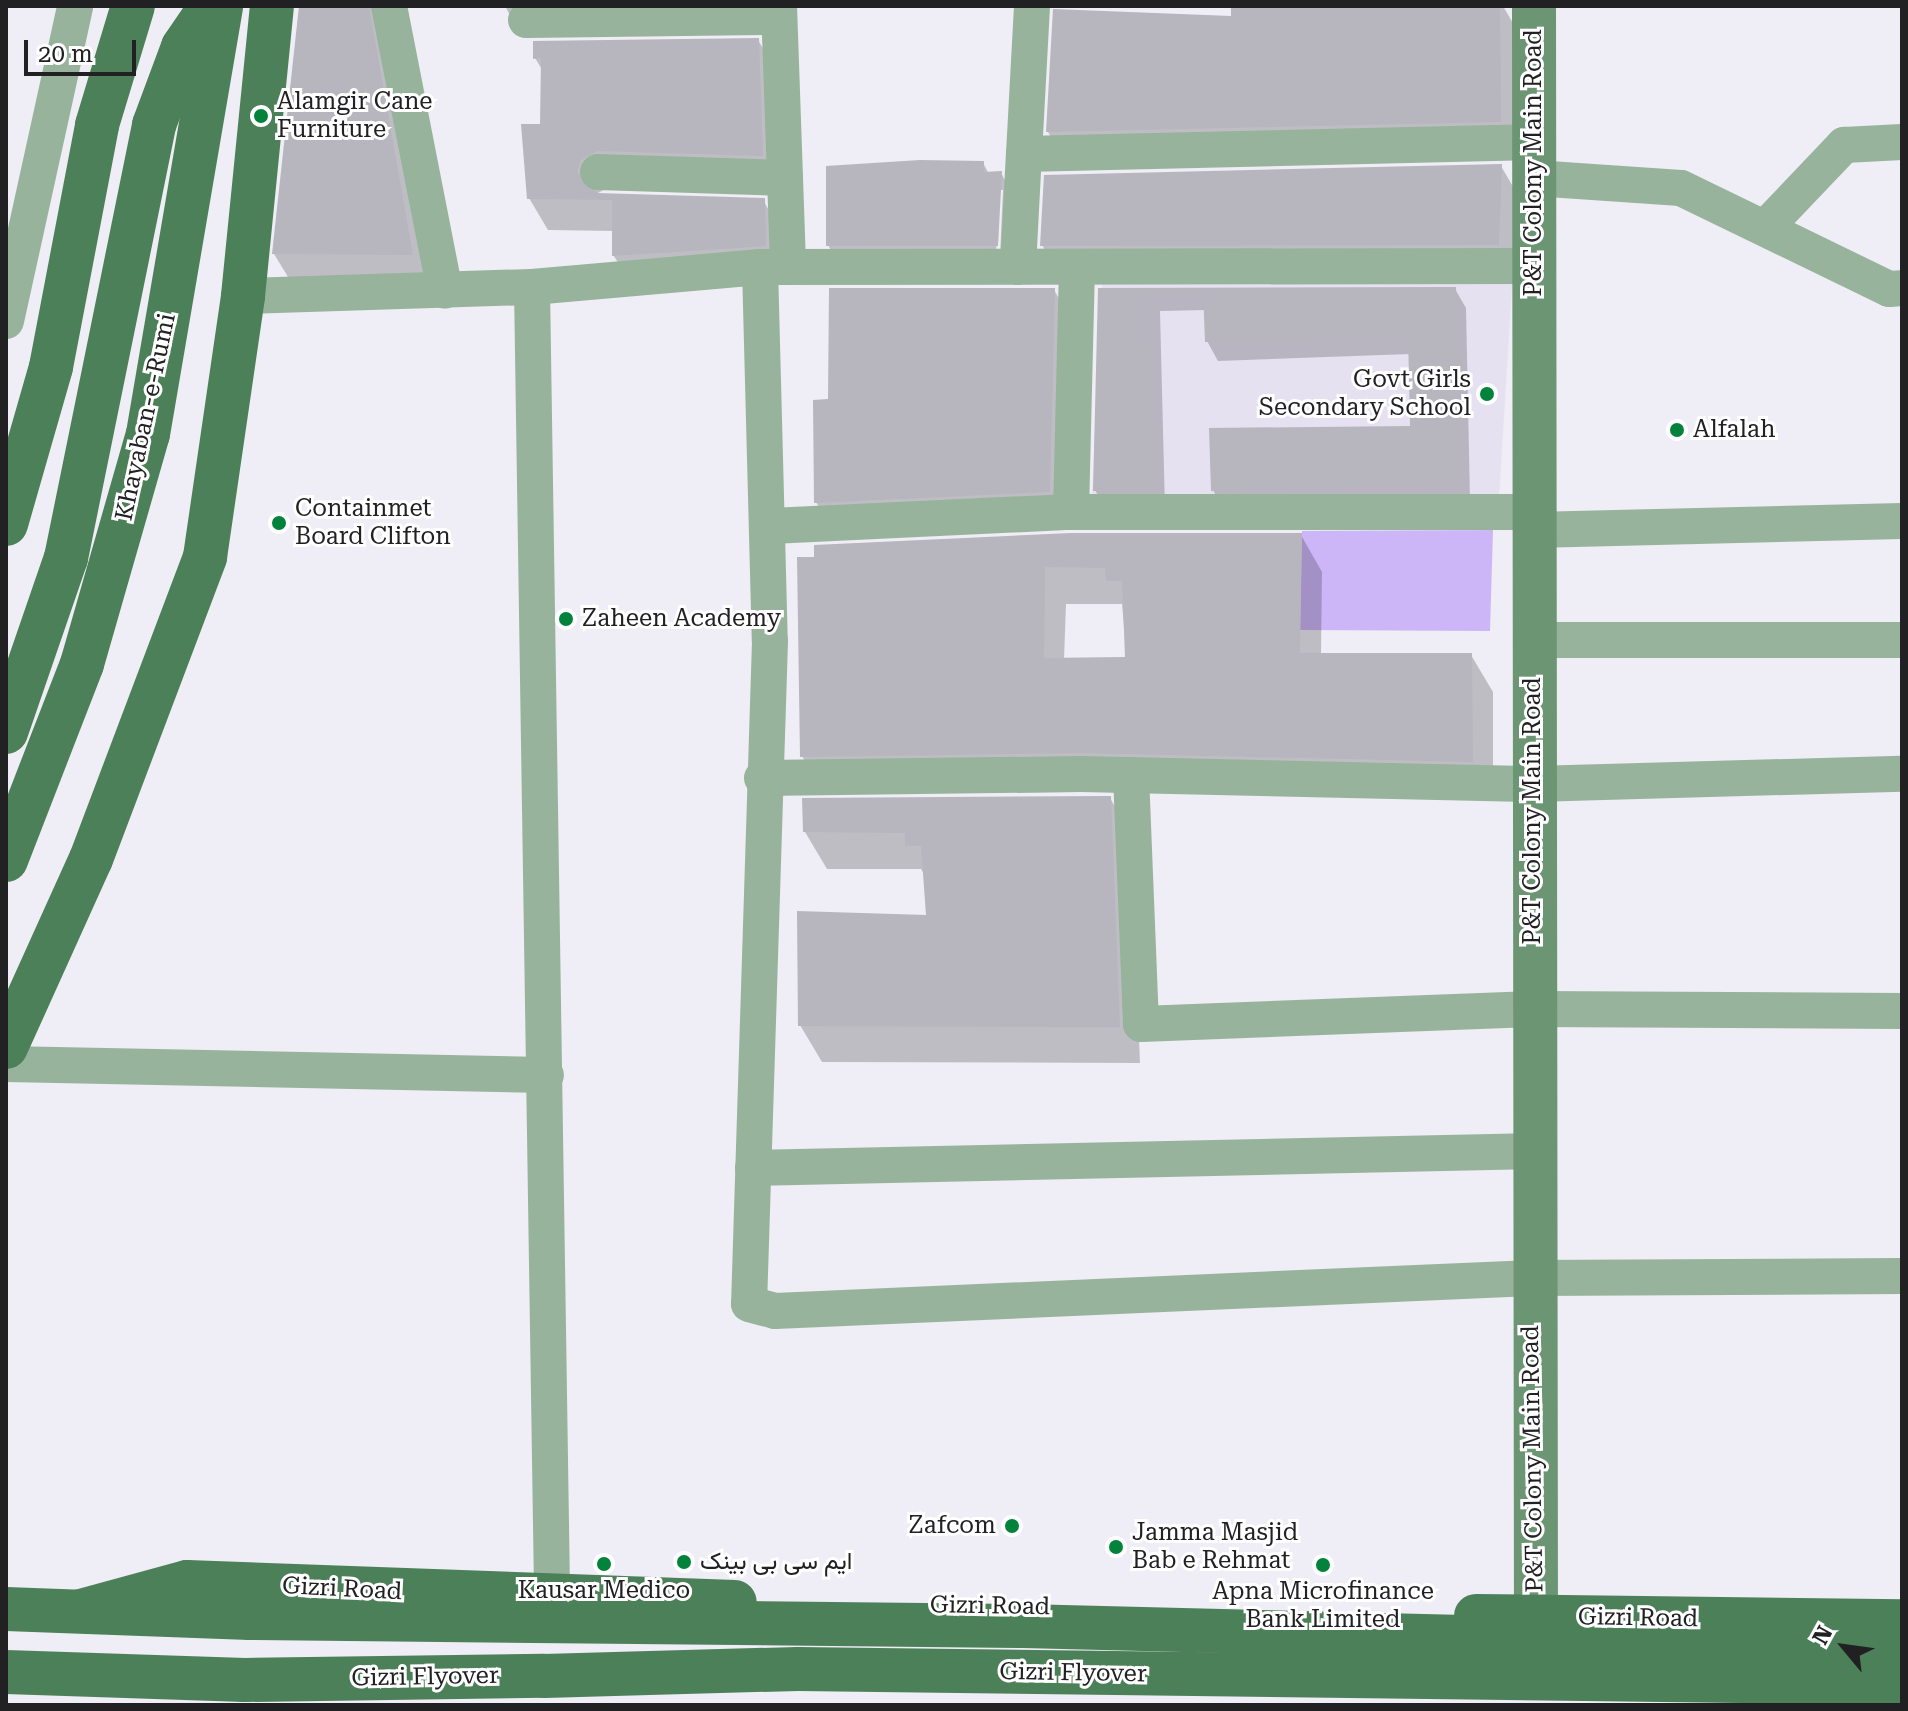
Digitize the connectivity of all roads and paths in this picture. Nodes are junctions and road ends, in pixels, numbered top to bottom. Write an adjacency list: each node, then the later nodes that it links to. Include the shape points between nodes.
1 (75, 6): 25 (street)
2 (133, 6): 29 (main road, via 97,125 51,367)
3 (211, 6): 33 (main road, via 183,47 154,125 66,558)
4 (221, 6): 38 (main road, Khayaban-e-Rumi, via 148,434 82,664)
5 (272, 6): 24 (main road)
6 (389, 6): 23 (street)
7 (1032, 6): 12 (street)
8 (1534, 6): 13 (street, P&T Colony Main Road)
9 (779, 11): 10 (street); 15 (street)
10 (526, 20)
11 (1902, 142): 16 (street, via 1844,145)
12 (1024, 154): 13 (street); 19 (street)
13 (1534, 160): 16 (street, via 1681,188); 17 (street, P&T Colony Main Road)
14 (598, 172): 15 (street)
15 (785, 178): 18 (street)
16 (1765, 228): 22 (street, via 1889,289)
17 (1534, 266): 20 (street); 27 (street, P&T Colony Main Road)
18 (774, 267): 19 (street); 21 (street); 30 (street)
19 (1018, 267): 20 (street)
20 (1077, 267): 26 (street)
21 (532, 287): 23 (street); 43 (street)
22 (1902, 288)
23 (445, 291): 24 (street)
24 (243, 296): 41 (main road, via 205,557 97,845)
25 (6, 321)
26 (1071, 512): 27 (street); 30 (street)
27 (1533, 521): 28 (street); 31 (street, P&T Colony Main Road)
28 (1902, 521)
29 (6, 524)
30 (771, 526): 36 (street)
31 (1533, 640): 32 (street); 37 (street, P&T Colony Main Road)
32 (1902, 640)
33 (6, 732)
34 (1902, 774): 37 (street)
35 (1131, 775): 36 (street); 37 (street); 39 (street, via 1141,1024)
36 (762, 778): 45 (street)
37 (1533, 784): 39 (street, P&T Colony Main Road)
38 (6, 860)
39 (1532, 1009): 40 (street); 44 (street, P&T Colony Main Road)
40 (1902, 1011)
41 (6, 1047)
42 (6, 1064): 43 (street)
43 (546, 1075): 48 (street)
44 (1531, 1151): 45 (street); 47 (street, P&T Colony Main Road)
45 (753, 1168): 47 (street, via 749,1304 775,1311)
46 (1902, 1276): 47 (street)
47 (1531, 1278): 51 (street, P&T Colony Main Road)
48 (552, 1595): 50 (main road, Gizri Road, via 187,1582); 51 (main road, Gizri Road)
49 (6, 1609): 50 (main road, Gizri Flyover)
50 (81, 1611): 54 (main road, Gizri Flyover, bridge, via 250,1618 1023,1626)
51 (1536, 1617): 52 (main road, Gizri Road)
52 (1764, 1620): 53 (main road, Gizri Road); 59 (street)
53 (1902, 1621)
54 (1902, 1648)
55 (21, 1671): 57 (main road)
56 (1902, 1683): 57 (main road, Gizri Flyover, bridge, via 798,1669)
57 (225, 1695): 58 (main road)
58 (298, 1705)
59 (1761, 1705)

